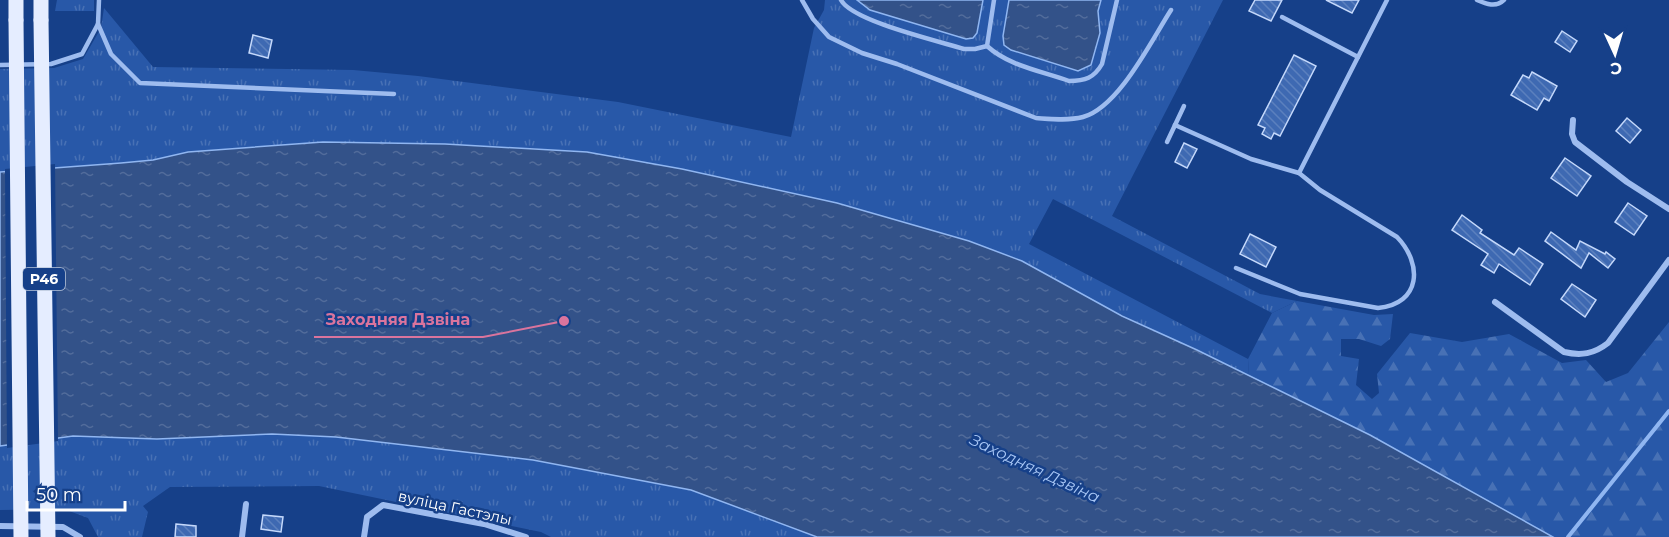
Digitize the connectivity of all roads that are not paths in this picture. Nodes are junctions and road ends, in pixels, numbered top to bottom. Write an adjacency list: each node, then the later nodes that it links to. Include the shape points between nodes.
1 (16, 0): 29 (main road, Р46, bridge)
2 (41, 0): 30 (main road, Р46, bridge)
3 (99, 0): 13 (lane)
4 (802, 0): 11 (lane, via 829,37 862,53 1036,117 1058,120 1102,109 1118,93)
5 (841, 0): 14 (lane, via 849,10 868,19 953,46)
6 (994, 0): 14 (lane)
7 (1117, 0): 14 (lane, via 1102,64 1089,78 1069,81 1011,62)
8 (1387, 0): 15 (lane)
9 (1477, 0): 10 (lane, via 1488,5)
10 (1504, 0)
11 (1171, 10)
12 (1282, 16): 15 (lane)
13 (98, 24): 16 (lane, via 82,54 51,64); 17 (lane, via 111,54 140,82)
14 (987, 46)
15 (1358, 57): 22 (lane)
16 (0, 65)
17 (394, 94)
18 (1184, 106): 20 (lane)
19 (1573, 120): 23 (street, via 1575,142)
20 (1175, 125): 21 (lane); 22 (lane, via 1251,159)
21 (1167, 142)
22 (1299, 173): 25 (lane, via 1397,237 1414,266 1410,293 1402,302 1378,308 1300,294)
23 (1669, 208)
24 (1669, 260): 26 (street, via 1608,343 1587,354 1564,352)
25 (1236, 268)
26 (1496, 302)
27 (246, 504): 32 (street)
28 (0, 526): 31 (street, via 63,527)
29 (21, 537)
30 (48, 537)
31 (80, 537)
32 (242, 537)
33 (364, 537): 34 (street, вуліца Гастэлы, via 367,517 382,505 484,524)
34 (526, 537)

